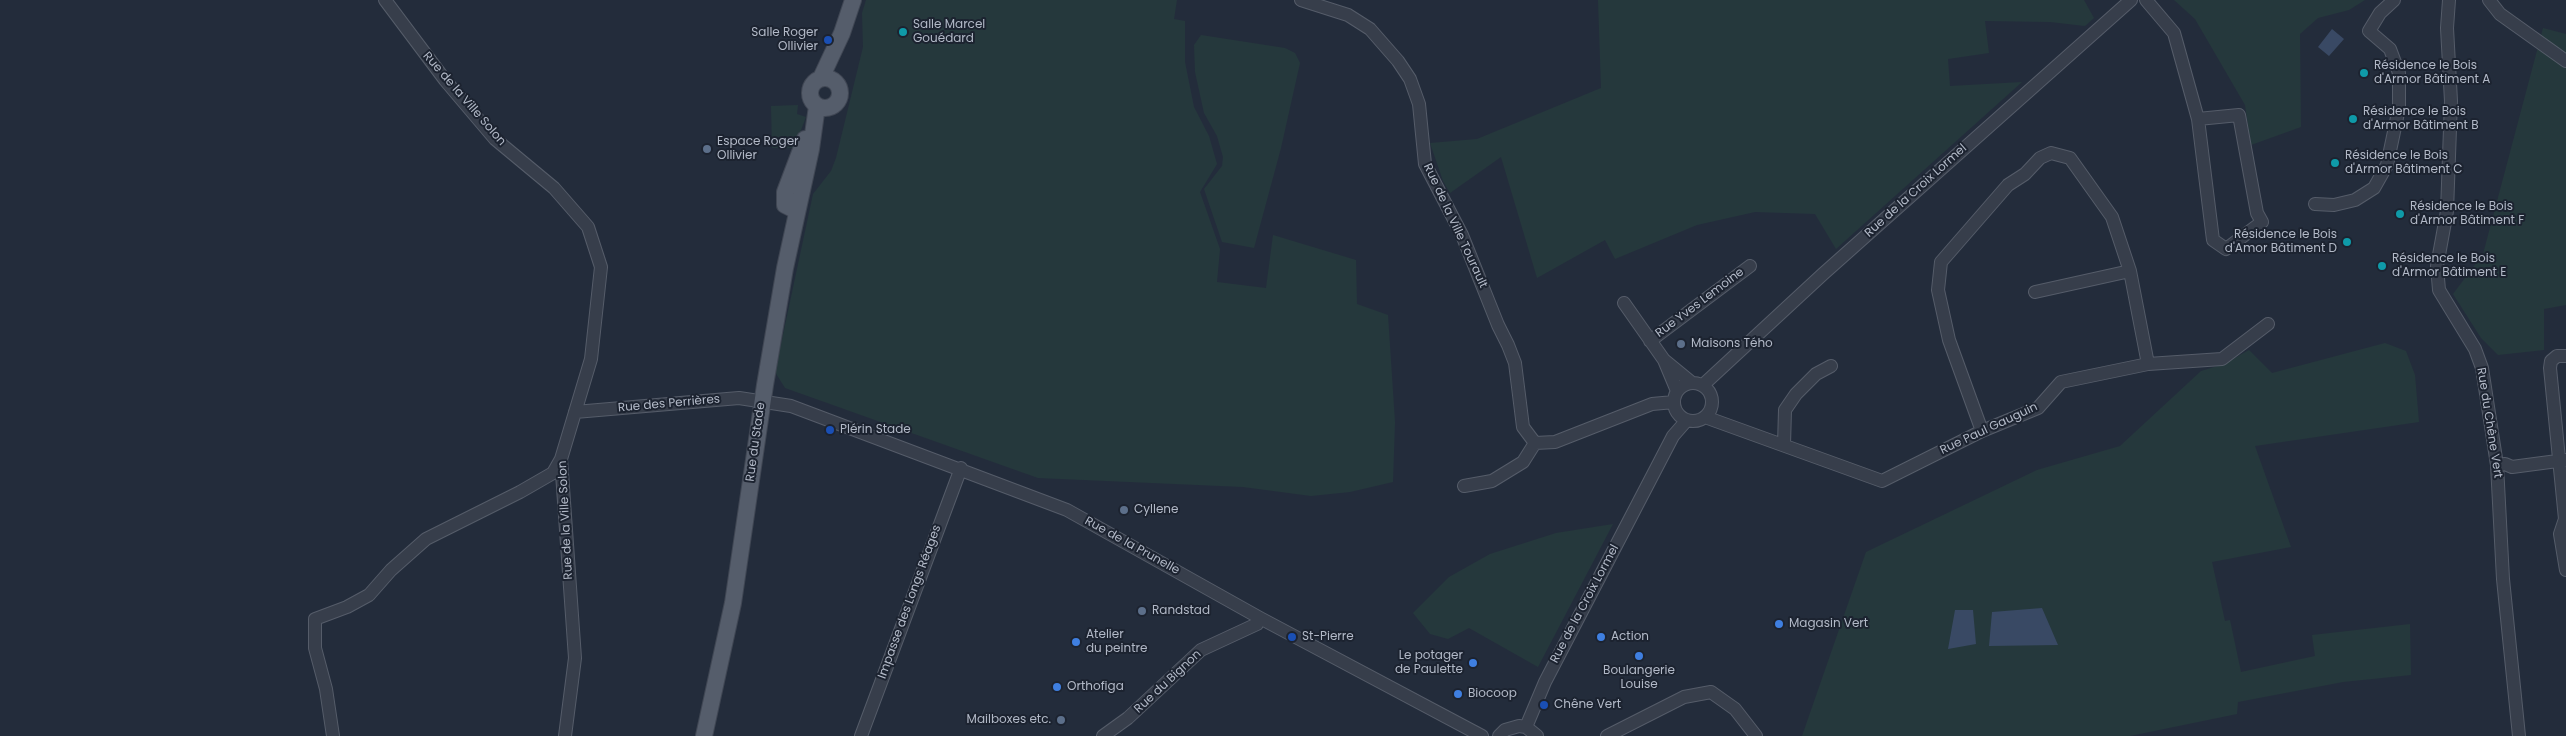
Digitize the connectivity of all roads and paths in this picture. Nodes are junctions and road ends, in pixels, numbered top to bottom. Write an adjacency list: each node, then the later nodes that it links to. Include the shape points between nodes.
1 (384, 0): 30 (street, Rue de la Ville Solon, via 444,80 495,139 554,188 588,227 601,267 591,359)
2 (853, 0): 10 (main road, Rue du Stade)
3 (1302, 0): 34 (street, Rue de la Ville Tourault, via 1348,15 1370,29 1410,79 1419,104 1425,164 1462,235 1508,345 1514,363 1522,427)
4 (2131, 0): 27 (street, Rue de la Croix Lormel)
5 (2146, 0): 12 (street, via 2174,33)
6 (2394, 0): 15 (street, via 2380,13 2369,31 2390,49 2399,72 2399,108 2387,165 2374,188 2355,200 2334,205)
7 (2449, 0): 38 (street, Rue du Chêne Vert, via 2447,211 2438,266 2439,290 2482,368)
8 (2489, 0): 9 (street, via 2500,14)
9 (2566, 61)
10 (828, 79): 11 (main road, Rue du Stade, via 841,95); 11 (main road, Rue du Stade, via 813,83 810,93)
11 (824, 106): 13 (main road, Rue du Stade); 14 (main road, Rue du Stade)
12 (2198, 119): 12 (street, via 2213,240 2226,249 2262,222 2257,213 2239,115)
13 (814, 125): 14 (main road, Rue du Stade); 16 (main road, via 804,141 785,192)
14 (811, 149): 16 (main road, Rue du Stade)
15 (2315, 204)
16 (791, 208): 29 (main road, Rue du Stade, via 785,268)
17 (1750, 266): 22 (street, Rue Yves Lemoine)
18 (2130, 271): 19 (street); 25 (street); 33 (street, via 2112,217 2070,158 2051,153 2040,158 2025,174 2008,185 1942,262 1938,290 1949,340)
19 (2035, 292)
20 (1624, 303): 22 (street, Rue Yves Lemoine)
21 (2268, 324): 25 (street, Rue Paul Gauguin, via 2222,358)
22 (1650, 341): 24 (street, Rue Yves Lemoine)
23 (2566, 356): 36 (street, via 2556,356 2550,368)
24 (1664, 360): 27 (street, Rue Yves Lemoine); 28 (street, Rue Yves Lemoine)
25 (2148, 364): 33 (street, Rue Paul Gauguin, via 2061,382 2038,408)
26 (1832, 366): 35 (street, via 1816,374 1785,410)
27 (1698, 384): 28 (street); 31 (street, via 1711,394 1712,407)
28 (1676, 397): 32 (street, via 1678,413); 34 (street, via 1555,442)
29 (762, 400): 30 (street, Rue des Perrières, via 739,398); 39 (street, Rue de la Prunelle, via 791,406); 46 (main road, Rue du Stade, via 733,603)
30 (576, 412): 37 (street, Rue de la Ville Solon)
31 (1705, 417): 32 (street); 35 (street, Rue Paul Gauguin)
32 (1687, 420): 43 (street, Rue de la Croix Lormel, via 1674,436 1649,483 1545,682)
33 (1982, 431): 35 (street, Rue Paul Gauguin, via 1882,481)
34 (1535, 443): 40 (street, via 1523,462 1492,481)
35 (1784, 445)
36 (2562, 457): 38 (street, via 2512,467); 41 (street, via 2565,520 2560,534)
37 (561, 459): 44 (street, via 553,472 520,492 426,539 369,595 315,618 315,648 326,689); 45 (street, Rue de la Ville Solon, via 575,658)
38 (2501, 464): 54 (street, Rue du Chêne Vert, via 2503,579)
39 (961, 468): 42 (street, Rue de la Prunelle, via 1067,510); 47 (street, Impasse des Longs Réages)
40 (1464, 486)
41 (2566, 570)
42 (1260, 618): 48 (street, Rue du Bignon, via 1257,624 1201,650 1128,718); 49 (street, Rue de la Prunelle)
43 (1526, 727): 50 (street, via 1512,727); 51 (street)
44 (333, 736)
45 (565, 736)
46 (704, 736)
47 (860, 736)
48 (1103, 736)
49 (1482, 736)
50 (1499, 736)
51 (1537, 736)
52 (1607, 736): 53 (street, via 1684,697 1711,692 1735,709)
53 (1756, 736)
54 (2519, 736)

